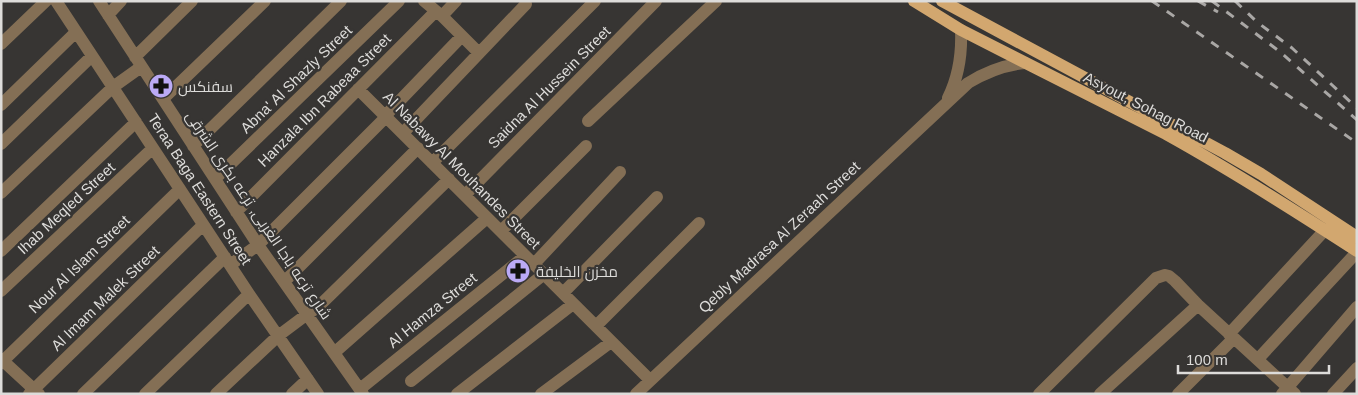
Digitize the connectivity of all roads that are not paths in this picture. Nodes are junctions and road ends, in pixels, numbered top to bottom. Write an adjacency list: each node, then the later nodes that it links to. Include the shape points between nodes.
1 (46, 1): 23 (street)
2 (56, 1): 21 (street, Teraa Baga Eastern Street)
3 (99, 1): 18 (street, شارع ترعه باجا الغربى, ترعه بكرى الشرقى)
4 (121, 1): 18 (street)
5 (192, 1): 26 (street)
6 (265, 1): 30 (street)
7 (341, 1): 38 (street)
8 (399, 1): 44 (street, Abna' Al Shazly Street)
9 (424, 1): 17 (street)
10 (456, 1): 17 (street, Hanzala Ibn Rabeaa Street)
11 (595, 1): 42 (street)
12 (656, 1): 48 (street, Saidna Al Hussein Street)
13 (716, 1): 34 (street)
14 (914, 1): 20 (main road, Asyout, Sohag Road)
15 (942, 1): 19 (main road, Asyout, Sohag Road)
16 (526, 4): 24 (street)
17 (439, 13): 22 (street); 29 (street, Hanzala Ibn Rabeaa Street)
18 (108, 15): 26 (street, شارع ترعه باجا الغربى, ترعه بكرى الشرقى)
19 (969, 16): 20 (main road); 56 (main road, Asyout, Sohag Road, via 1225,153)
20 (961, 30): 27 (main road, Asyout, Sohag Road); 31 (street, Qebly Madrasa Al Zeraah Street, via 959,69)
21 (76, 32): 25 (street, Teraa Baga Eastern Street); 32 (street)
22 (462, 36): 24 (street); 33 (street)
23 (1, 44)
24 (479, 53): 36 (street)
25 (92, 56): 28 (street, Teraa Baga Eastern Street); 37 (street)
26 (138, 62): 28 (street); 30 (street, شارع ترعه باجا الغربى, ترعه بكرى الشرقى)
27 (1025, 63): 31 (street, Qebly Madrasa Al Zeraah Street, via 1006,66 978,77); 54 (main road, Asyout, Sohag Road, via 1199,152)
28 (113, 88): 35 (street, Teraa Baga Eastern Street); 47 (street)
29 (358, 89): 33 (street, Al Nabawy Al Mouhandes Street); 50 (street, Hanzala Ibn Rabeaa Street)
30 (163, 99): 38 (street, شارع ترعه باجا الغربى, ترعه بكرى الشرقى)
31 (944, 104): 80 (street, Qebly Madrasa Al Zeraah Street)
32 (1, 105)
33 (386, 117): 36 (street, Al Nabawy Al Mouhandes Street); 57 (street)
34 (588, 121)
35 (136, 122): 40 (street, Teraa Baga Eastern Street); 58 (street)
36 (403, 133): 41 (street, Al Nabawy Al Mouhandes Street)
37 (1, 144)
38 (193, 146): 44 (street, شارع ترعه باجا الغربى, ترعه بكرى الشرقى)
39 (586, 146): 55 (street)
40 (153, 148): 46 (street, Teraa Baga Eastern Street); 64 (street, Ihab Meqled Street)
41 (418, 148): 42 (street, Al Nabawy Al Mouhandes Street); 63 (street)
42 (432, 163): 45 (street, Al Nabawy Al Mouhandes Street)
43 (620, 172): 60 (street, Al Hamza Street)
44 (215, 179): 50 (street, شارع ترعه باجا الغربى, ترعه بكرى الشرقى)
45 (449, 179): 48 (street, Al Nabawy Al Mouhandes Street); 70 (street, via 317,308)
46 (180, 190): 53 (street, Teraa Baga Eastern Street); 77 (street, Nour Al Islam Street)
47 (1, 193)
48 (465, 195): 51 (street, Al Nabawy Al Mouhandes Street)
49 (657, 197): 65 (street)
50 (236, 212): 57 (street, شارع ترعه باجا الغربى, ترعه بكرى الشرقى)
51 (487, 218): 55 (street, Al Nabawy Al Mouhandes Street); 75 (street)
52 (698, 223): 71 (street)
53 (203, 225): 61 (street, Teraa Baga Eastern Street); 83 (street, Al Imam Malek Street)
54 (1324, 230): 59 (main road, Asyout, Sohag Road); 73 (street)
55 (501, 231): 60 (street, Al Nabawy Al Mouhandes Street)
56 (1357, 237)
57 (258, 246): 61 (street); 63 (street, شارع ترعه باجا الغربى, ترعه بكرى الشرقى)
58 (1, 250)
59 (1357, 252): 76 (street)
60 (530, 260): 62 (street, Al Nabawy Al Mouhandes Street); 82 (street, Al Hamza Street)
61 (227, 261): 66 (street, Teraa Baga Eastern Street); 85 (street)
62 (544, 274): 65 (street, Al Nabawy Al Mouhandes Street); 81 (street)
63 (284, 282): 70 (street, شارع ترعه باجا الغربى, ترعه بكرى الشرقى)
64 (1, 291)
65 (563, 293): 67 (street, Al Nabawy Al Mouhandes Street)
66 (249, 294): 72 (street, Teraa Baga Eastern Street); 86 (street)
67 (574, 304): 71 (street, Al Nabawy Al Mouhandes Street); 90 (street)
68 (1198, 305): 73 (street); 93 (street, via 1169,276 1156,278); 94 (street)
69 (1357, 307): 84 (street)
70 (306, 315): 72 (street); 75 (street, شارع ترعه باجا الغربى, ترعه بكرى الشرقى)
71 (596, 326): 74 (street, Al Nabawy Al Mouhandes Street)
72 (278, 336): 79 (street, Teraa Baga Eastern Street); 87 (street)
73 (1232, 336): 76 (street); 95 (street)
74 (611, 342): 80 (street, Al Nabawy Al Mouhandes Street); 91 (street)
75 (334, 353): 82 (street, شارع ترعه باجا الغربى, ترعه بكرى الشرقى)
76 (1258, 359): 84 (street)
77 (2, 361): 83 (street)
78 (1357, 368): 96 (street)
79 (308, 379): 88 (street); 89 (street, Teraa Baga Eastern Street)
80 (650, 380): 92 (street, Qebly Madrasa Al Zeraah Street)
81 (411, 381)
82 (362, 391)
83 (34, 392)
84 (1288, 392)
85 (83, 394)
86 (145, 394)
87 (216, 394)
88 (292, 394)
89 (318, 394)
90 (457, 394)
91 (541, 394)
92 (636, 394)
93 (1039, 394)
94 (1100, 394)
95 (1178, 394)
96 (1333, 394)

